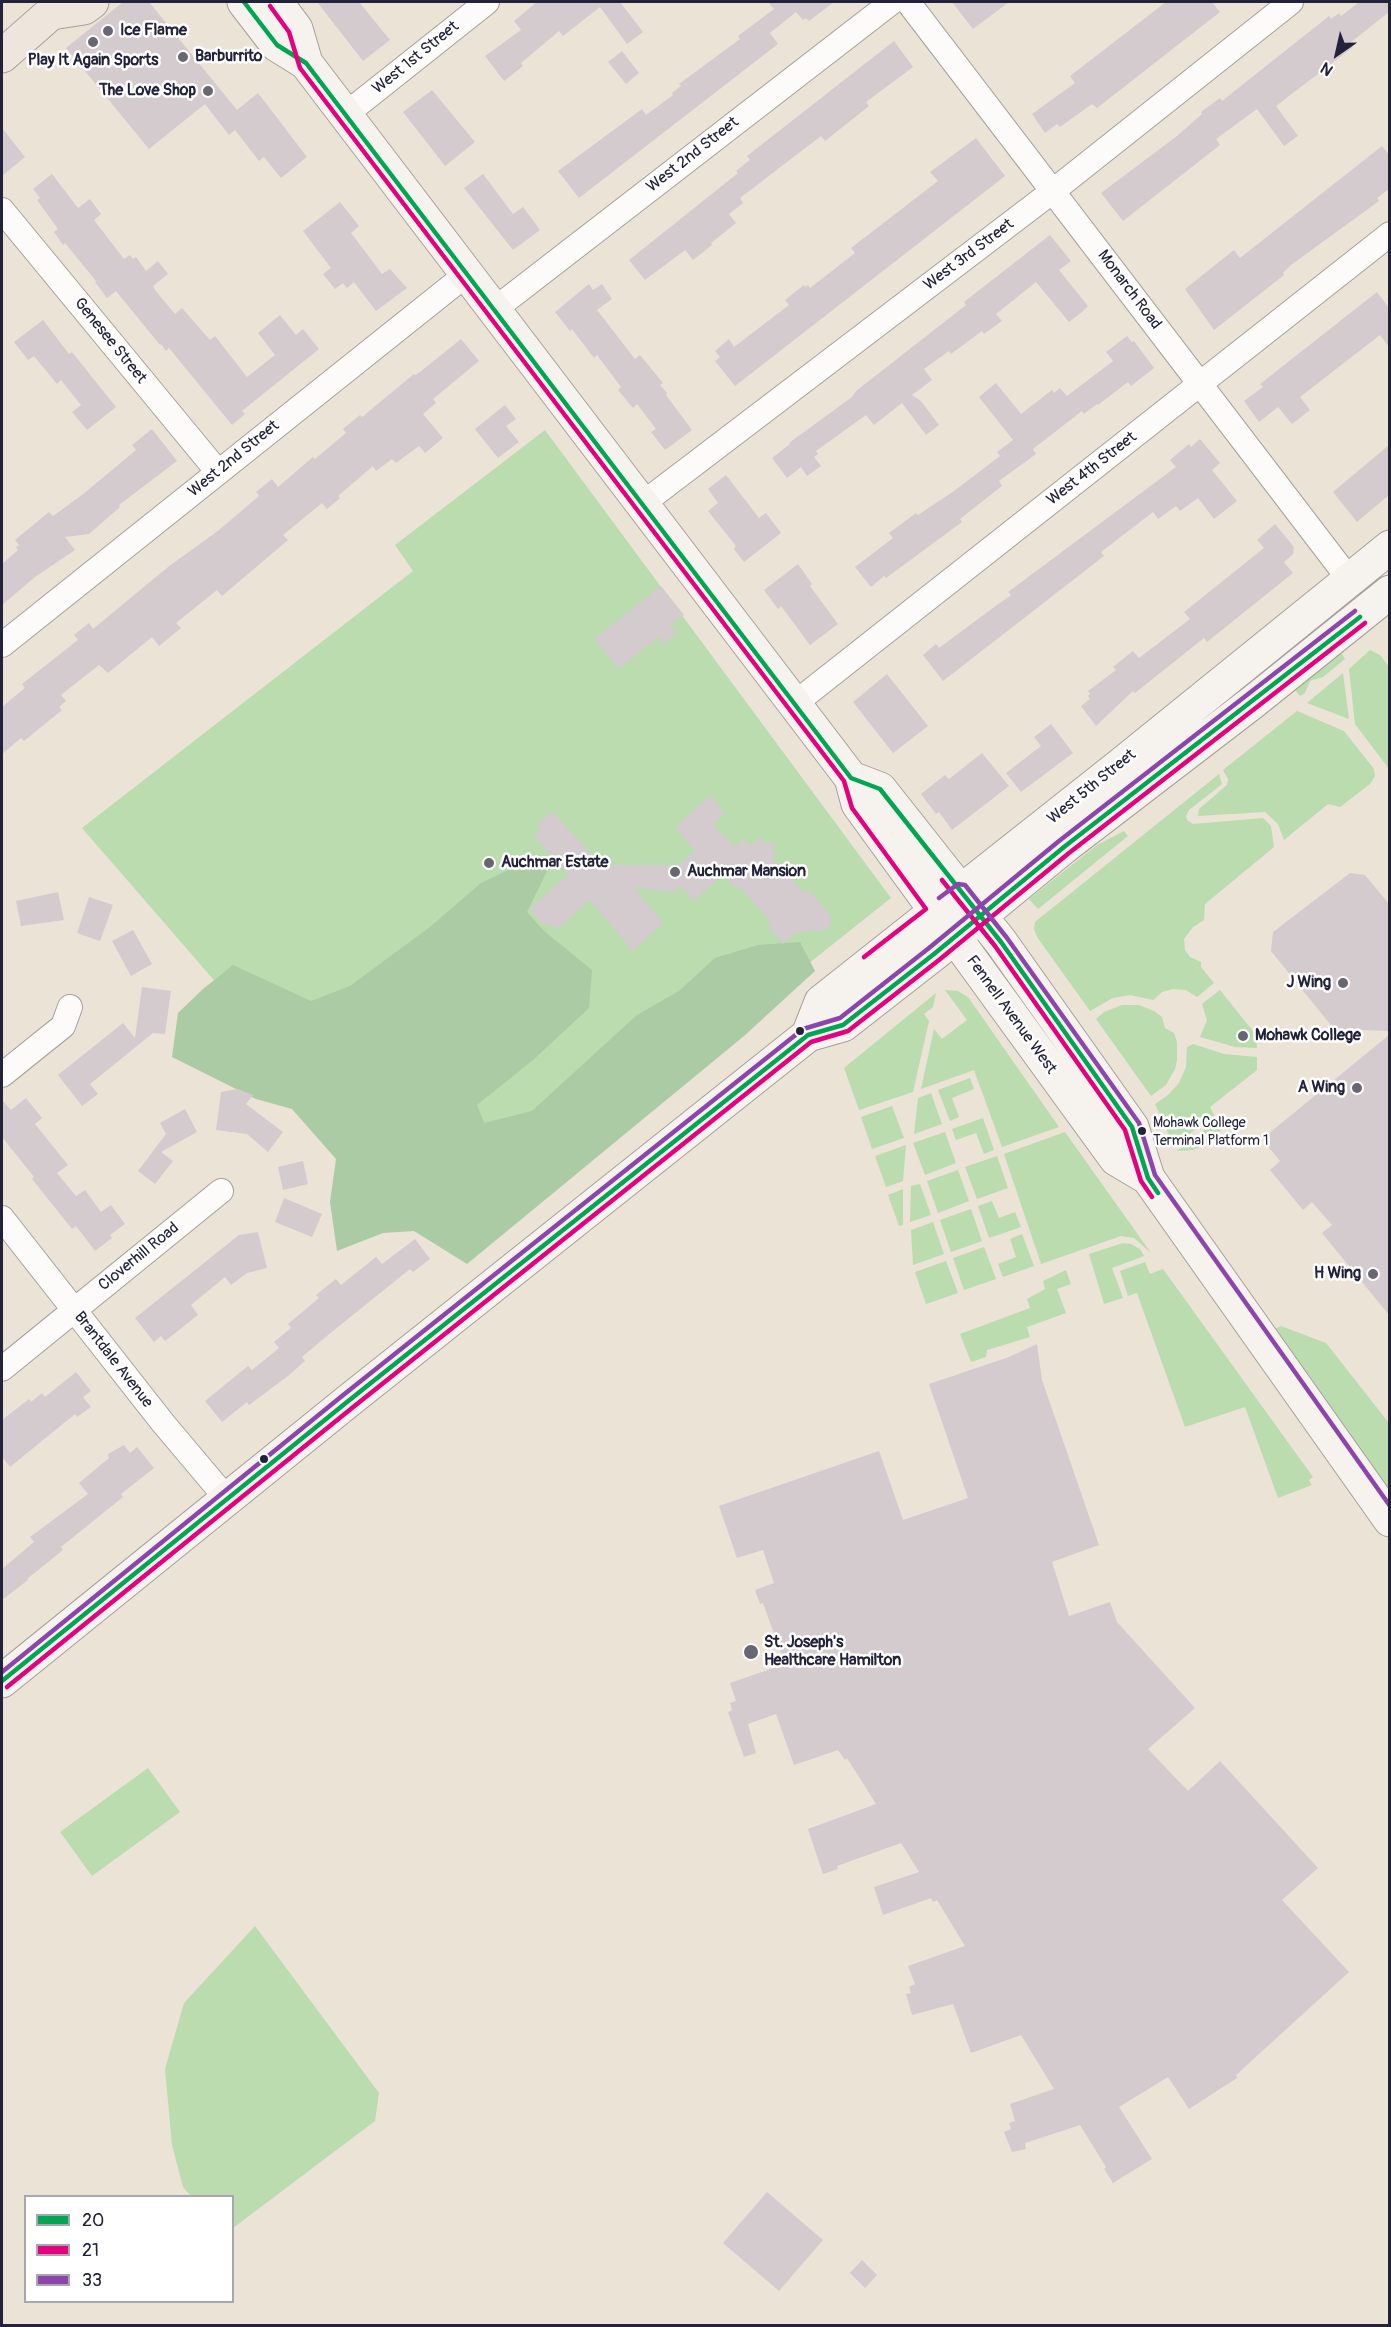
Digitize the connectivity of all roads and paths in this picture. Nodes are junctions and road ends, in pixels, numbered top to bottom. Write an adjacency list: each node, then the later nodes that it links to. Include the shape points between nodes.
1 (92, 2): 8 (main road, via 84,8)
2 (244, 2): 10 (main road, Fennell Avenue West, via 277,45)
3 (276, 2): 10 (main road, Fennell Avenue West, via 296,29)
4 (487, 2): 11 (street, West 1st Street)
5 (892, 2): 16 (street, West 2nd Street)
6 (908, 2): 12 (street, Monarch Road)
7 (1291, 2): 12 (street, West 3rd Street)
8 (54, 7): 9 (main road)
9 (2, 56)
10 (306, 63): 11 (main road, Fennell Avenue West)
11 (346, 114): 15 (main road, Fennell Avenue West)
12 (1053, 191): 17 (street, Monarch Road); 19 (street, West 3rd Street)
13 (2, 210): 18 (street, Genesee Street)
14 (1389, 234): 17 (street, West 4th Street)
15 (468, 273): 16 (main road, Fennell Avenue West); 18 (street, West 2nd Street)
16 (495, 309): 19 (main road, Fennell Avenue West)
17 (1200, 384): 21 (street, Monarch Road); 24 (street, West 4th Street)
18 (218, 472): 23 (street, West 2nd Street)
19 (642, 504): 24 (main road, Fennell Avenue West)
20 (1389, 547): 21 (main road, West 5th Street)
21 (1349, 579): 25 (main road, West 5th Street)
22 (1389, 592): 25 (main road, West 5th Street, via 1064,847)
23 (2, 645)
24 (794, 704): 25 (main road, Fennell Avenue West, via 851,778 880,789)
25 (958, 914): 32 (main road, West 5th Street, via 821,1002 808,1035); 33 (main road, Fennell Avenue West, via 1001,942 1132,1127 1148,1178)
26 (70, 1007): 27 (street, via 63,1026)
27 (2, 1075)
28 (222, 1191): 30 (street, Cloverhill Road)
29 (2, 1218): 30 (street, Brantdale Avenue)
30 (74, 1310): 31 (street, Cloverhill Road); 32 (street, Brantdale Avenue)
31 (2, 1369)
32 (227, 1499): 34 (main road, West 5th Street)
33 (1389, 1520)
34 (2, 1682)

